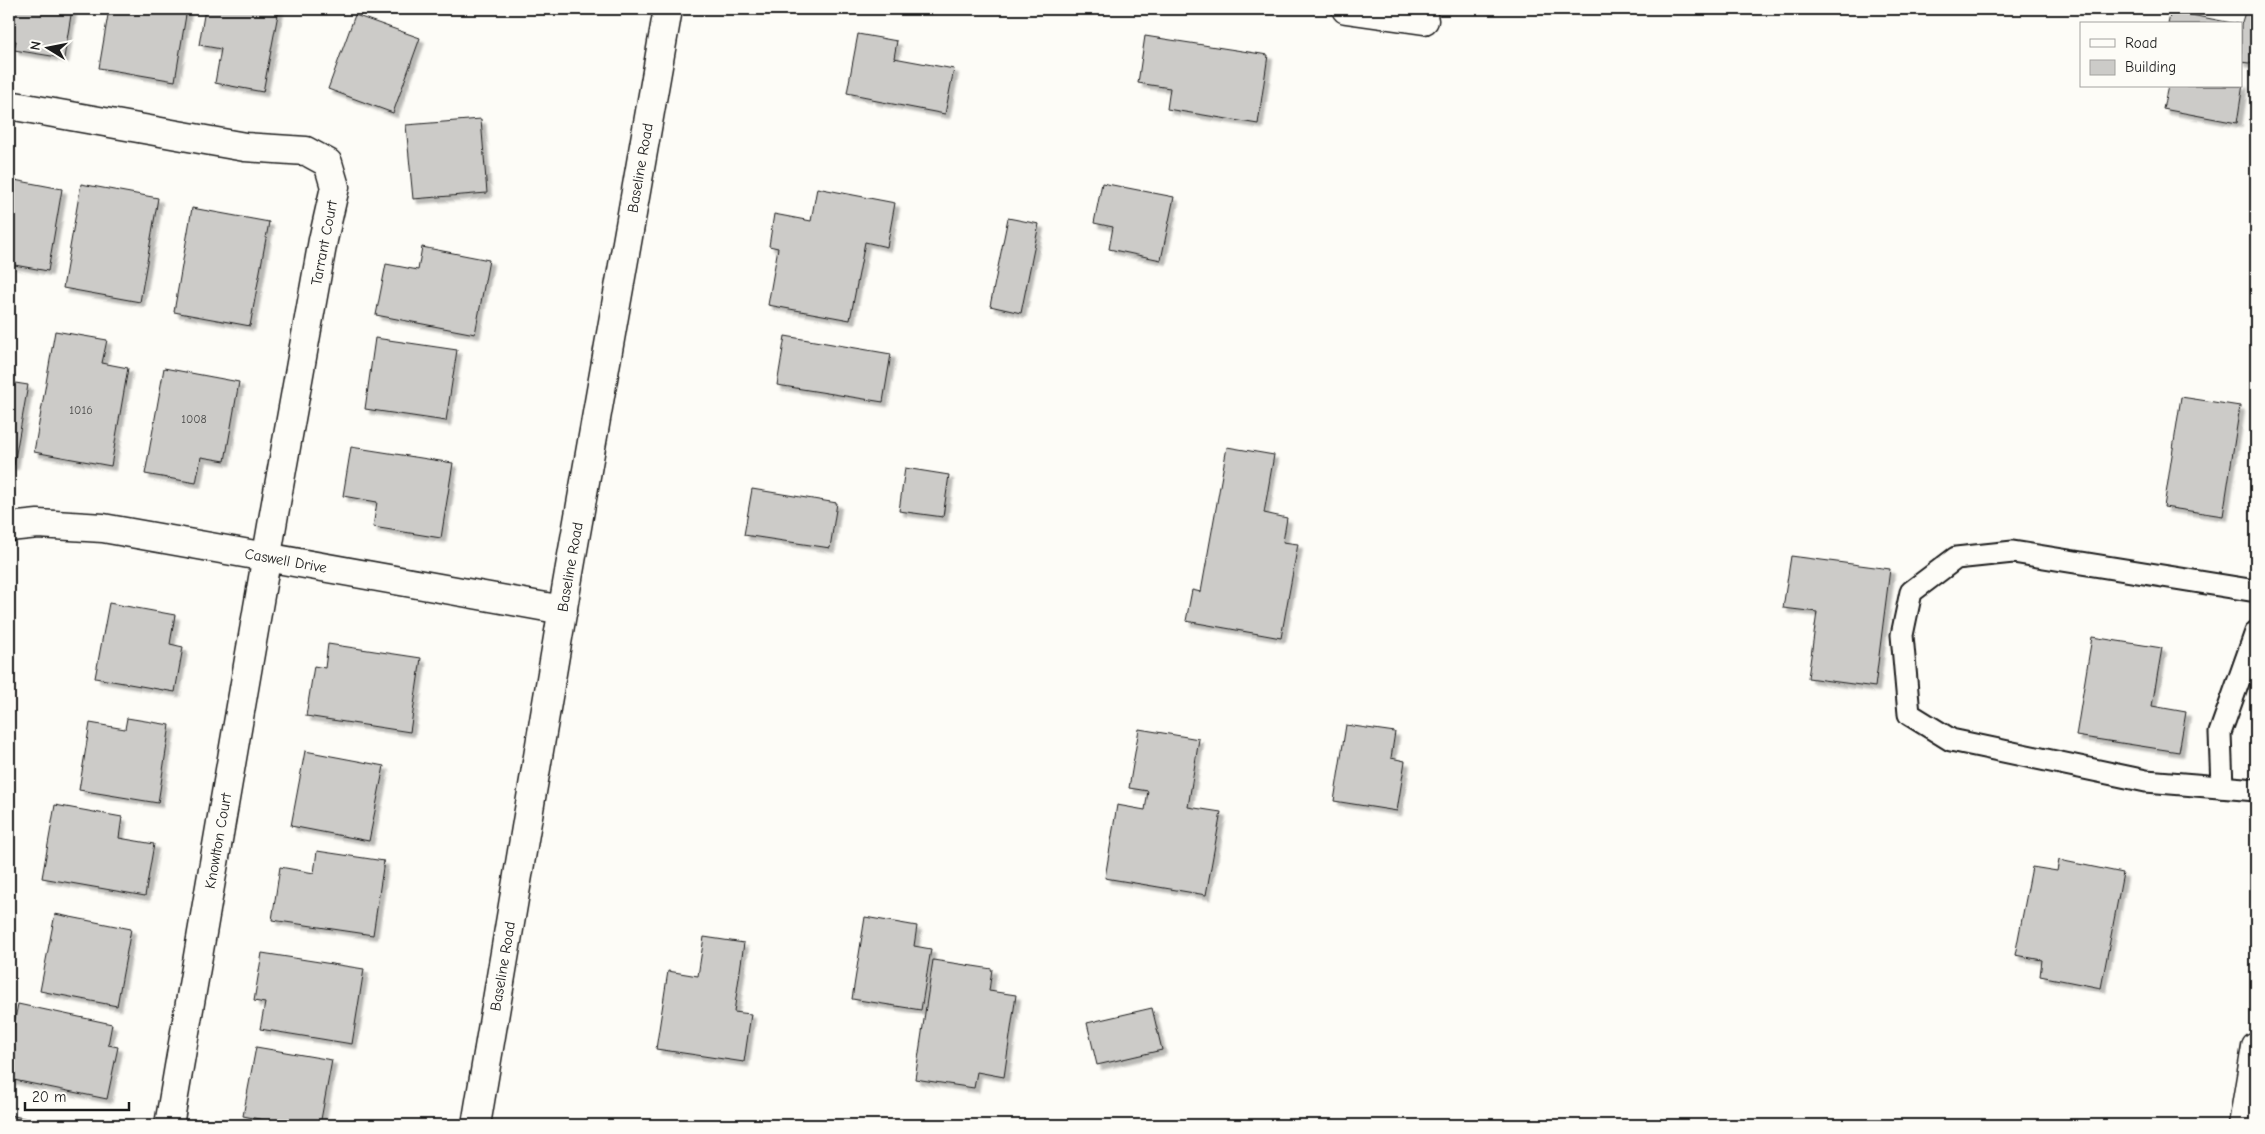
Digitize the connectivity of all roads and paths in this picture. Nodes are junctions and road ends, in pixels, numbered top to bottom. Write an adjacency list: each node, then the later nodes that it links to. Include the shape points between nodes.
1 (668, 9): 8 (street, Baseline Road)
2 (1346, 9): 3 (street)
3 (1424, 20)
4 (9, 105): 6 (street, Tarrant Court, via 245,147 306,151 328,163 336,187 323,240)
5 (9, 526): 6 (street, Caswell Drive, via 38,524 104,528)
6 (267, 557): 8 (street, Caswell Drive); 13 (street, Knowlton Court)
7 (2256, 591): 10 (lane, via 2013,552 1956,558 1911,592 1902,634 1909,714 1951,740 2146,781)
8 (563, 610): 14 (street, Baseline Road)
9 (2256, 632): 10 (lane, via 2220,733)
10 (2222, 787): 11 (lane)
11 (2256, 790)
12 (2256, 1047): 15 (street)
13 (169, 1125)
14 (476, 1125)
15 (2242, 1125)

